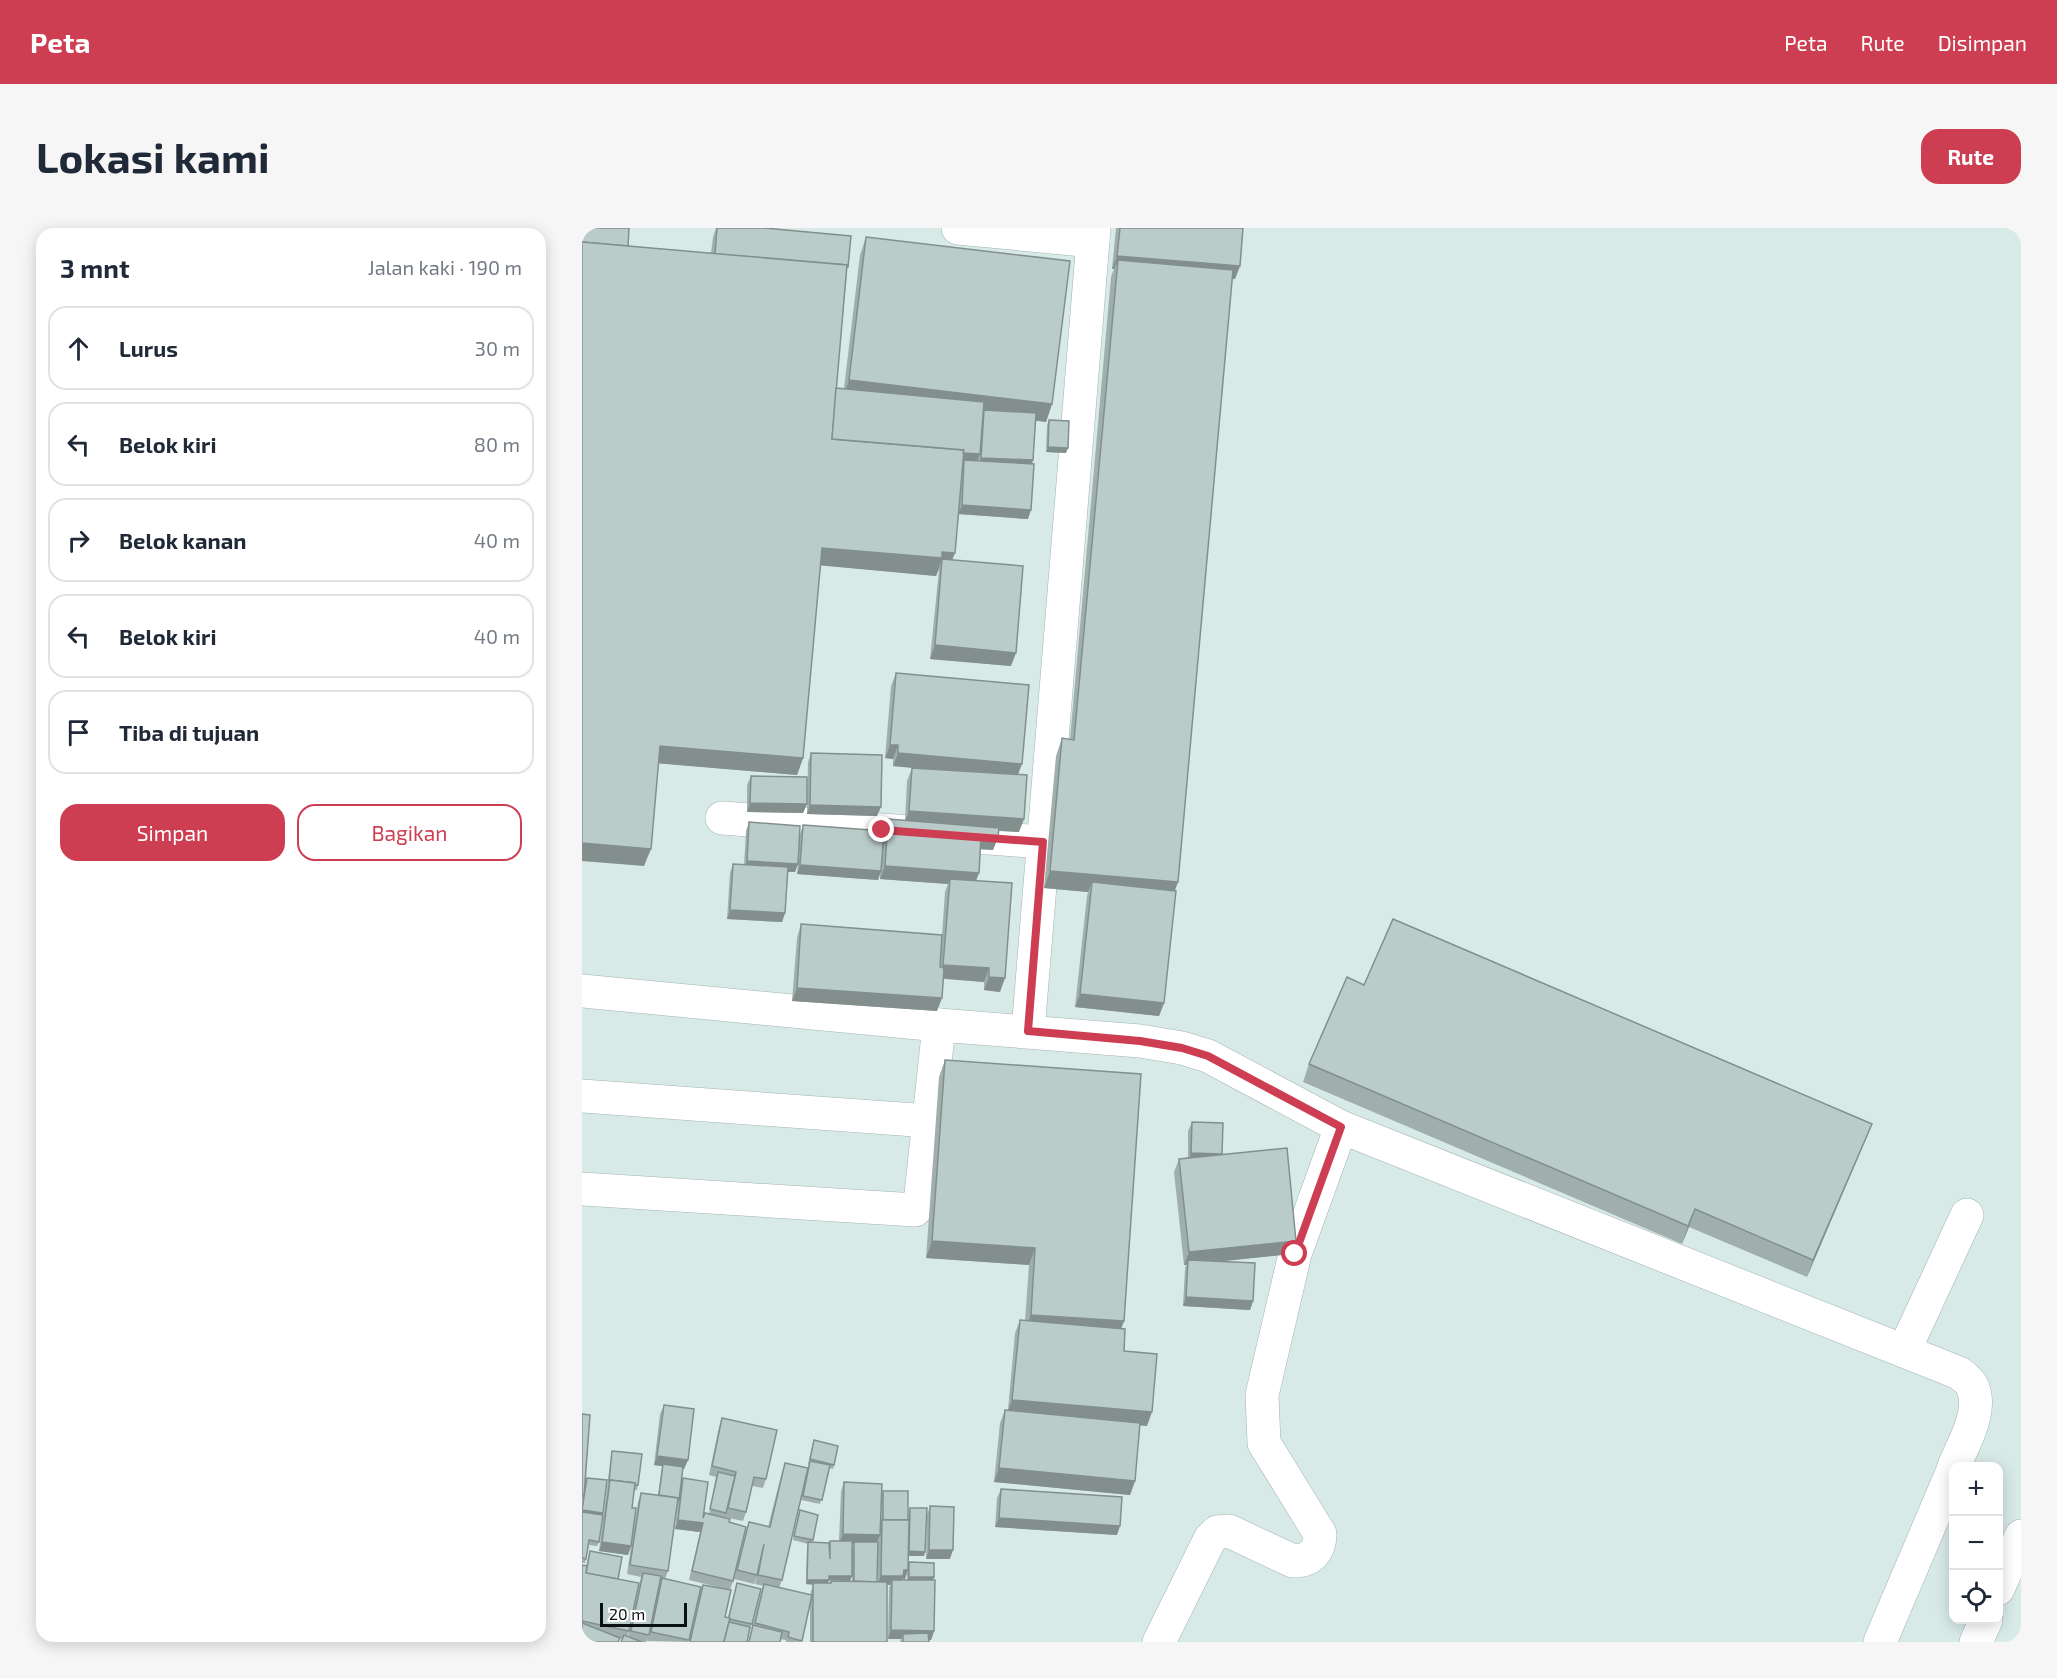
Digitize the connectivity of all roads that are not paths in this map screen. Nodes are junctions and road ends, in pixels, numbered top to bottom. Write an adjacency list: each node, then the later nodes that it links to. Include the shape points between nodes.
1 (958, 228): 2 (lane)
2 (1093, 234): 4 (lane)
3 (722, 818): 4 (lane)
4 (1043, 842): 7 (lane)
5 (582, 991): 6 (lane)
6 (939, 1025): 7 (lane); 9 (lane)
7 (1028, 1031): 10 (lane, via 1182,1048 1208,1056)
8 (582, 1096): 9 (lane)
9 (929, 1121): 11 (lane, via 920,1204 915,1210)
10 (1341, 1127): 13 (lane); 19 (lane, via 1295,1254 1262,1395 1264,1443 1320,1534 1318,1550 1302,1561 1293,1561 1229,1531 1217,1532)
11 (582, 1189)
12 (1967, 1215): 13 (lane)
13 (1904, 1351): 14 (lane, via 1959,1372 1972,1385 1976,1400 1974,1416)
14 (1956, 1462)
15 (1949, 1479): 20 (lane)
16 (2021, 1536): 17 (lane)
17 (2003, 1577)
18 (1984, 1624): 21 (lane)
19 (1159, 1642)
20 (1880, 1642)
21 (1976, 1642)

